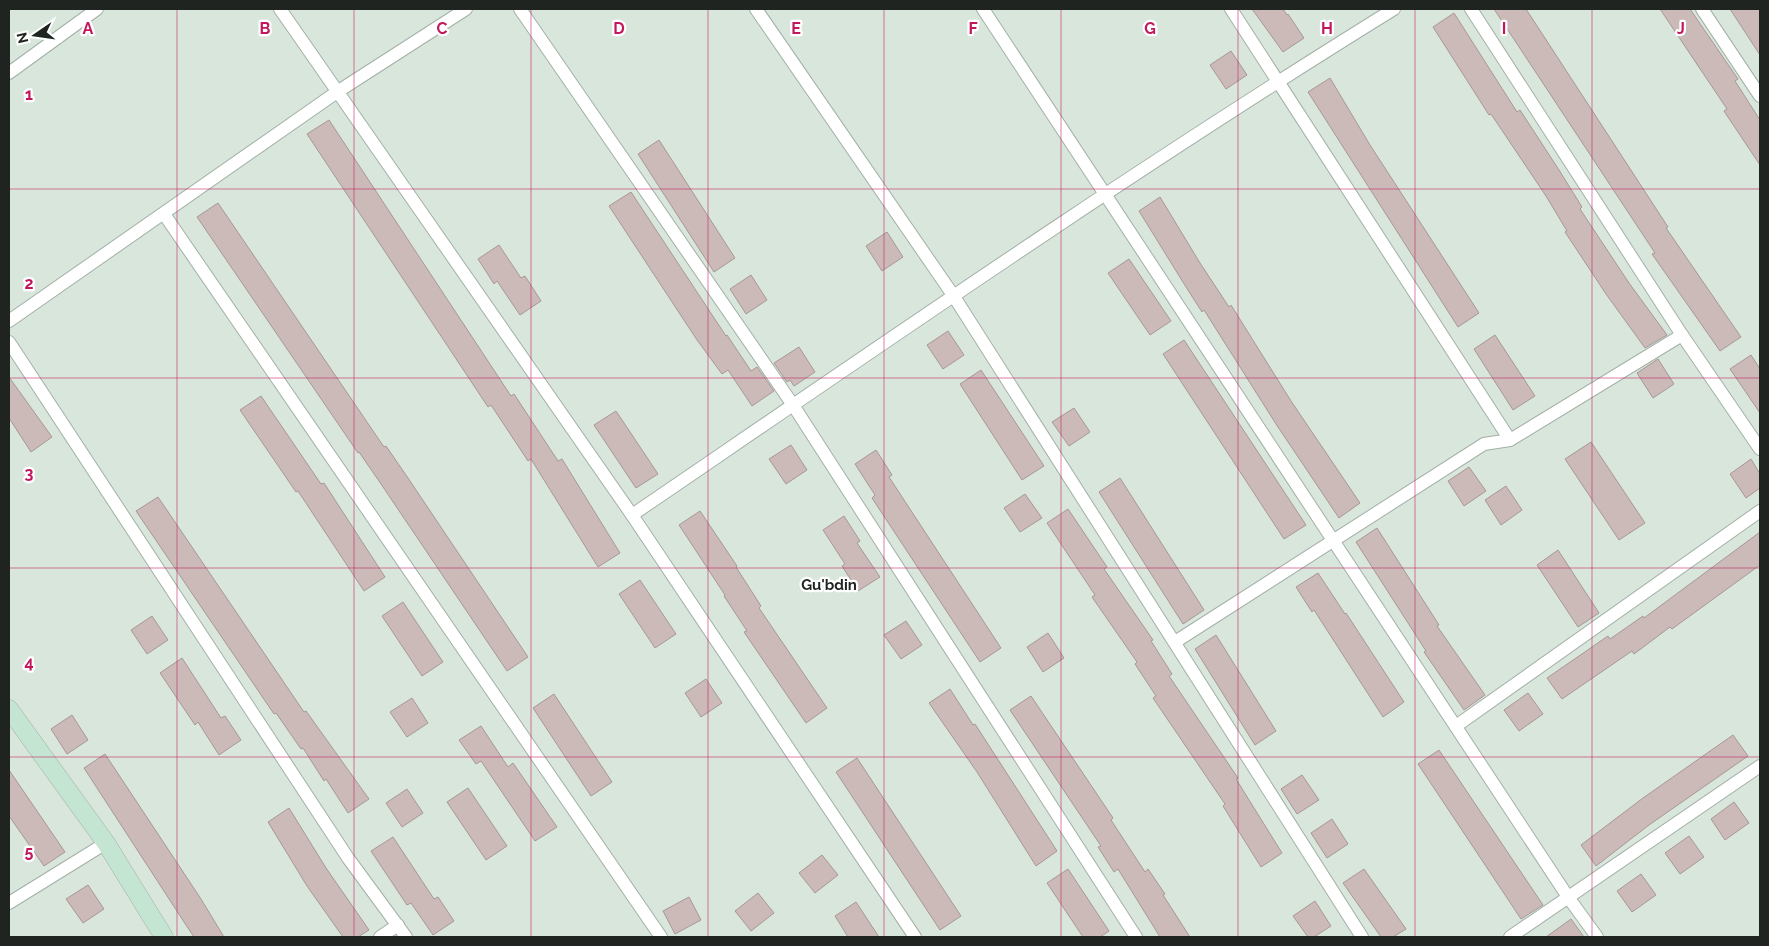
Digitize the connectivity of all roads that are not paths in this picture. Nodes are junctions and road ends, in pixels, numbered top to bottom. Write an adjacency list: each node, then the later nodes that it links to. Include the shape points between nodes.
1 (97, 9): 11 (street)
2 (280, 9): 13 (street)
3 (466, 9): 13 (street)
4 (520, 9): 21 (street)
5 (756, 9): 17 (street)
6 (983, 9): 15 (street)
7 (1231, 9): 12 (street)
8 (1394, 9): 12 (street)
9 (1471, 9): 19 (street)
10 (1702, 9): 14 (street)
11 (9, 73)
12 (1279, 80): 15 (street); 22 (street)
13 (337, 92): 16 (street); 25 (street)
14 (1760, 96)
15 (1105, 193): 17 (street); 26 (street)
16 (164, 214): 18 (street); 38 (street)
17 (953, 294): 21 (street); 27 (street)
18 (9, 321)
19 (1682, 335): 22 (street); 23 (street)
20 (9, 342): 34 (street, via 348,858)
21 (793, 405): 25 (street); 40 (street)
22 (1510, 440): 26 (street, via 1484,444)
23 (1760, 449)
24 (1760, 511): 29 (street)
25 (632, 515): 39 (street)
26 (1334, 540): 27 (street); 29 (street)
27 (1175, 642): 41 (street)
28 (9, 709): 31 (street)
29 (1456, 726): 32 (street)
30 (1760, 766): 32 (street)
31 (106, 843): 33 (street); 35 (street)
32 (1568, 897): 42 (street); 43 (street)
33 (9, 903)
34 (398, 925): 36 (street); 37 (street)
35 (164, 937)
36 (380, 937)
37 (406, 937)
38 (661, 937)
39 (915, 937)
40 (1136, 937)
41 (1362, 937)
42 (1510, 937)
43 (1597, 937)

